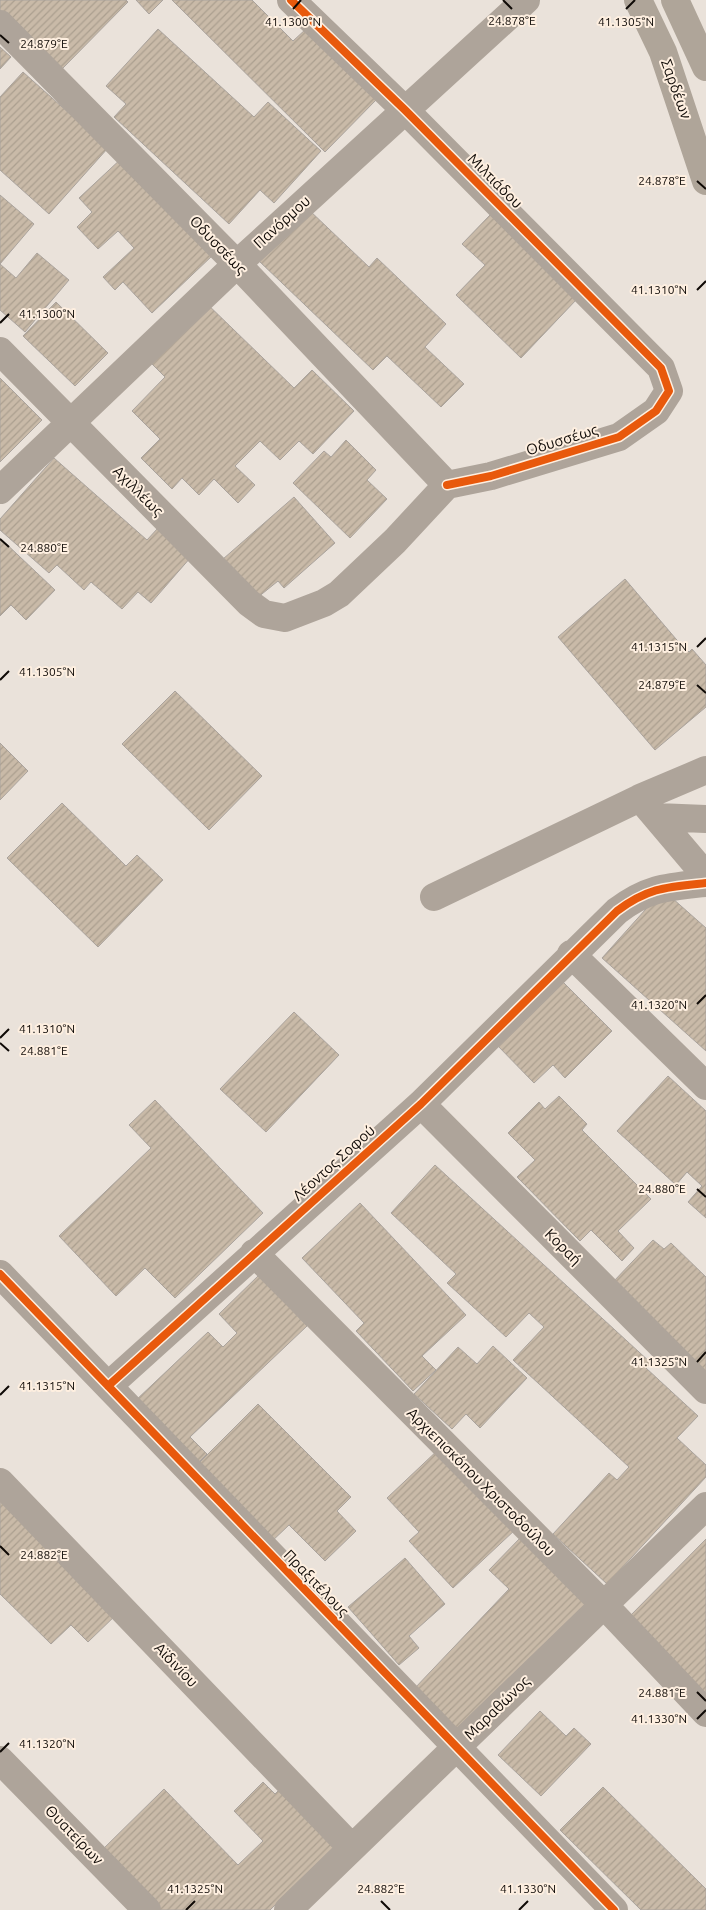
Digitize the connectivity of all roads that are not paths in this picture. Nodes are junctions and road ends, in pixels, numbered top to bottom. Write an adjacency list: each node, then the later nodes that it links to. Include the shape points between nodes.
1 (290, 0): 7 (street, Μιλτιάδου)
2 (526, 0): 7 (street, Πανόρμου)
3 (638, 0): 8 (main road, Σαρδέων, via 663,52)
4 (675, 0): 6 (main road)
5 (0, 24): 9 (street, Οδυσσέως)
6 (703, 50)
7 (405, 110): 9 (street, Πανόρμου); 11 (street, Μιλτιάδου, via 661,368)
8 (706, 181)
9 (237, 264): 12 (street, Πανόρμου); 13 (street, Οδυσσέως)
10 (0, 351): 12 (street, Αχιλλέως)
11 (668, 391): 13 (street, Οδυσσέως, via 656,411 619,437)
12 (71, 423): 13 (street, Αχιλλέως, via 249,603 264,614 285,618 338,594 396,541); 14 (street, Πανόρμου)
13 (447, 486)
14 (0, 490)
15 (706, 770): 16 (street)
16 (648, 808): 17 (street); 18 (street); 20 (street)
17 (706, 818)
18 (706, 876)
19 (706, 883): 21 (street, Λέοντος Σοφού, via 667,886 632,900 617,910)
20 (434, 897)
21 (572, 954): 22 (street); 23 (street, Λέοντος Σοφού)
22 (706, 1086)
23 (421, 1104): 24 (street, Λέοντος Σοφού); 27 (street, Κοραή)
24 (254, 1253): 26 (street, Λέοντος Σοφού); 30 (street, Αρχιεπισκόπου Χριστοδούλου)
25 (0, 1274): 26 (street, Πραξιτέλους)
26 (108, 1386): 32 (street, Πραξιτέλους)
27 (706, 1390)
28 (0, 1482): 34 (street, Αϊδινίου)
29 (706, 1506): 30 (street, Μαραθώνος)
30 (604, 1605): 31 (street, Αρχιεπισκόπου Χριστοδούλου); 32 (street, Μαραθώνος)
31 (706, 1713)
32 (456, 1748): 34 (street, Μαραθώνος); 37 (street, Πραξιτέλους)
33 (0, 1760): 36 (street, Θυατείρων)
34 (352, 1848): 35 (street, Μαραθώνος)
35 (299, 1907)
36 (147, 1910)
37 (614, 1910)

